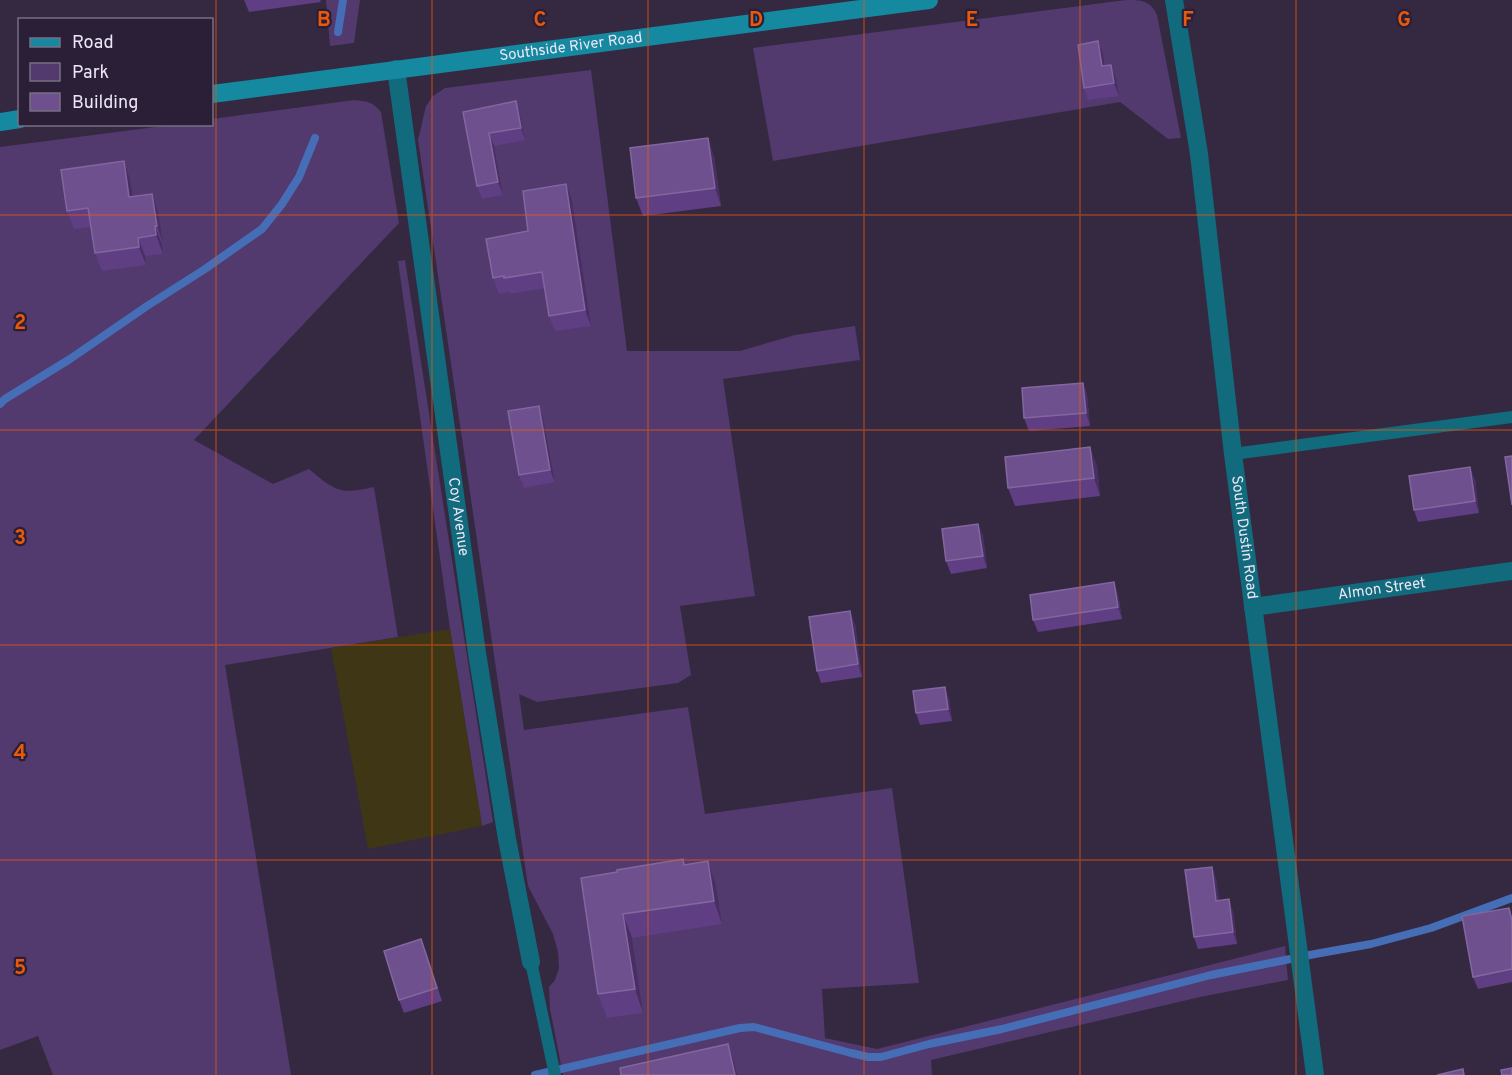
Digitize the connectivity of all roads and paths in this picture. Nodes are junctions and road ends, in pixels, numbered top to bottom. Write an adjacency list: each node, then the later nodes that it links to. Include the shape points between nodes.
1 (929, 0): 3 (main road, Southside River Road)
2 (1174, 0): 8 (street, South Dustin Road, via 1199,154)
3 (396, 69): 4 (main road, Southside River Road); 11 (street, Coy Avenue, via 477,653)
4 (213, 94)
5 (18, 119): 6 (main road)
6 (0, 122)
7 (1512, 417): 8 (lane)
8 (1233, 454): 10 (street, South Dustin Road)
9 (1512, 571): 10 (street, Almon Street)
10 (1252, 607): 13 (street, South Dustin Road)
11 (531, 962): 12 (lane)
12 (555, 1075)
13 (1315, 1075)

